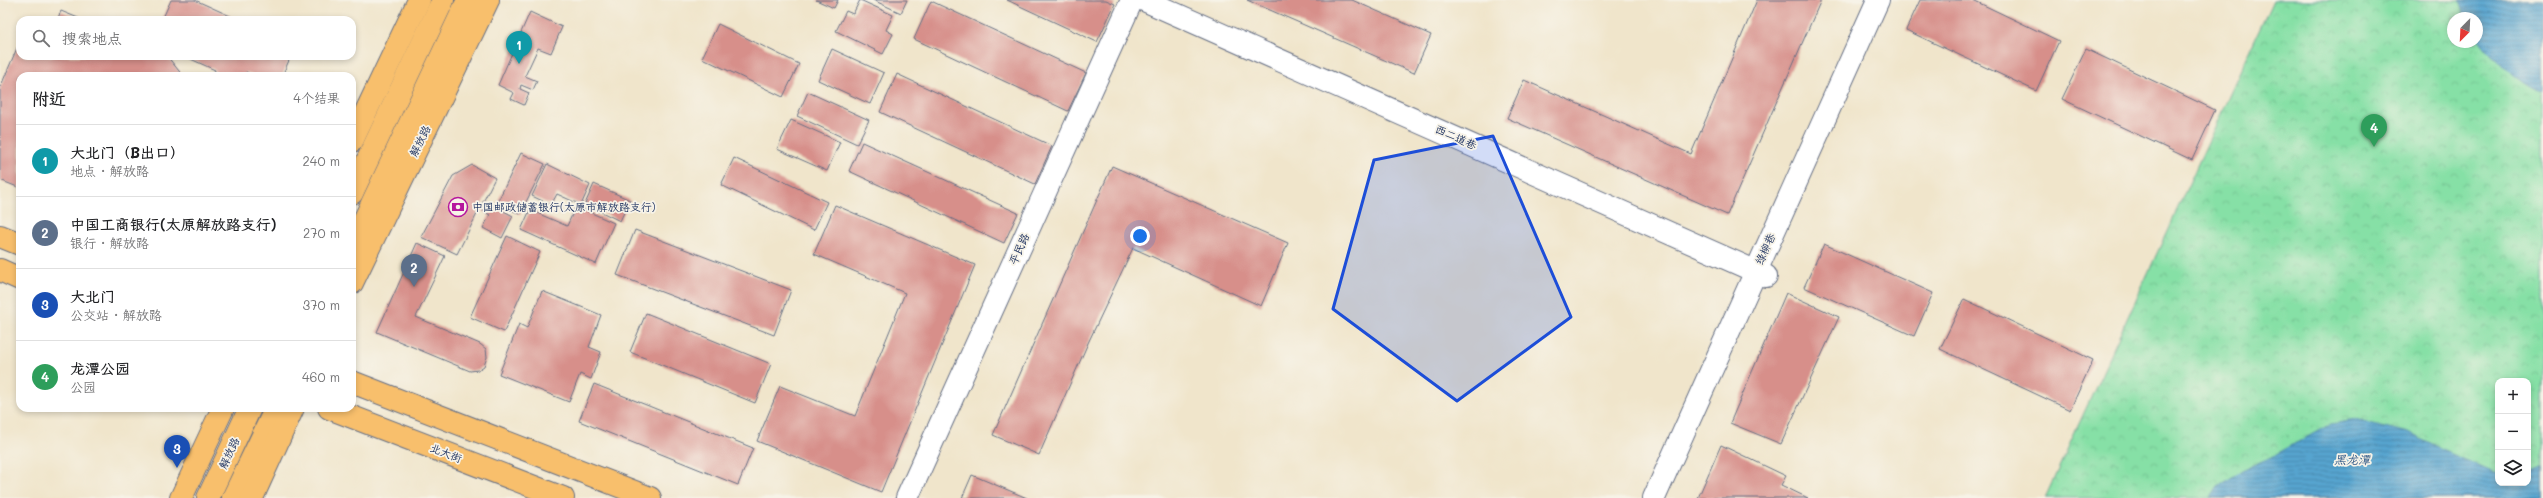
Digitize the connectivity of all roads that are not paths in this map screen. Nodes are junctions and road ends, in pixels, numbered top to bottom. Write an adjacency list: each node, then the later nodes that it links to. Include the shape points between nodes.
1 (419, 0): 10 (main road)
2 (443, 0): 11 (main road)
3 (468, 0): 13 (main road, 解放路)
4 (488, 0): 17 (main road, 解放路)
5 (1132, 0): 31 (street, 平民路)
6 (1143, 0): 16 (street, 西二道巷); 32 (street, 平民路)
7 (1164, 0): 16 (street, 西二道巷, via 1451,127)
8 (1878, 0): 16 (street, 绿柳巷)
9 (1890, 0): 16 (street, 绿柳巷)
10 (356, 133)
11 (356, 185)
12 (0, 236): 14 (main road)
13 (356, 238)
14 (16, 242)
15 (0, 270): 18 (main road)
16 (1762, 271): 33 (street, 绿柳巷); 34 (street, 绿柳巷)
17 (356, 275)
18 (16, 277)
19 (356, 384): 30 (main road)
20 (221, 412): 25 (main road)
21 (248, 412): 26 (main road, 解放路)
22 (274, 412): 27 (main road, 解放路)
23 (291, 412): 28 (main road)
24 (339, 412): 29 (main road, 北大街)
25 (181, 498)
26 (208, 498)
27 (233, 498)
28 (252, 498)
29 (563, 498)
30 (650, 498)
31 (907, 498)
32 (919, 498)
33 (1654, 498)
34 (1669, 498)

